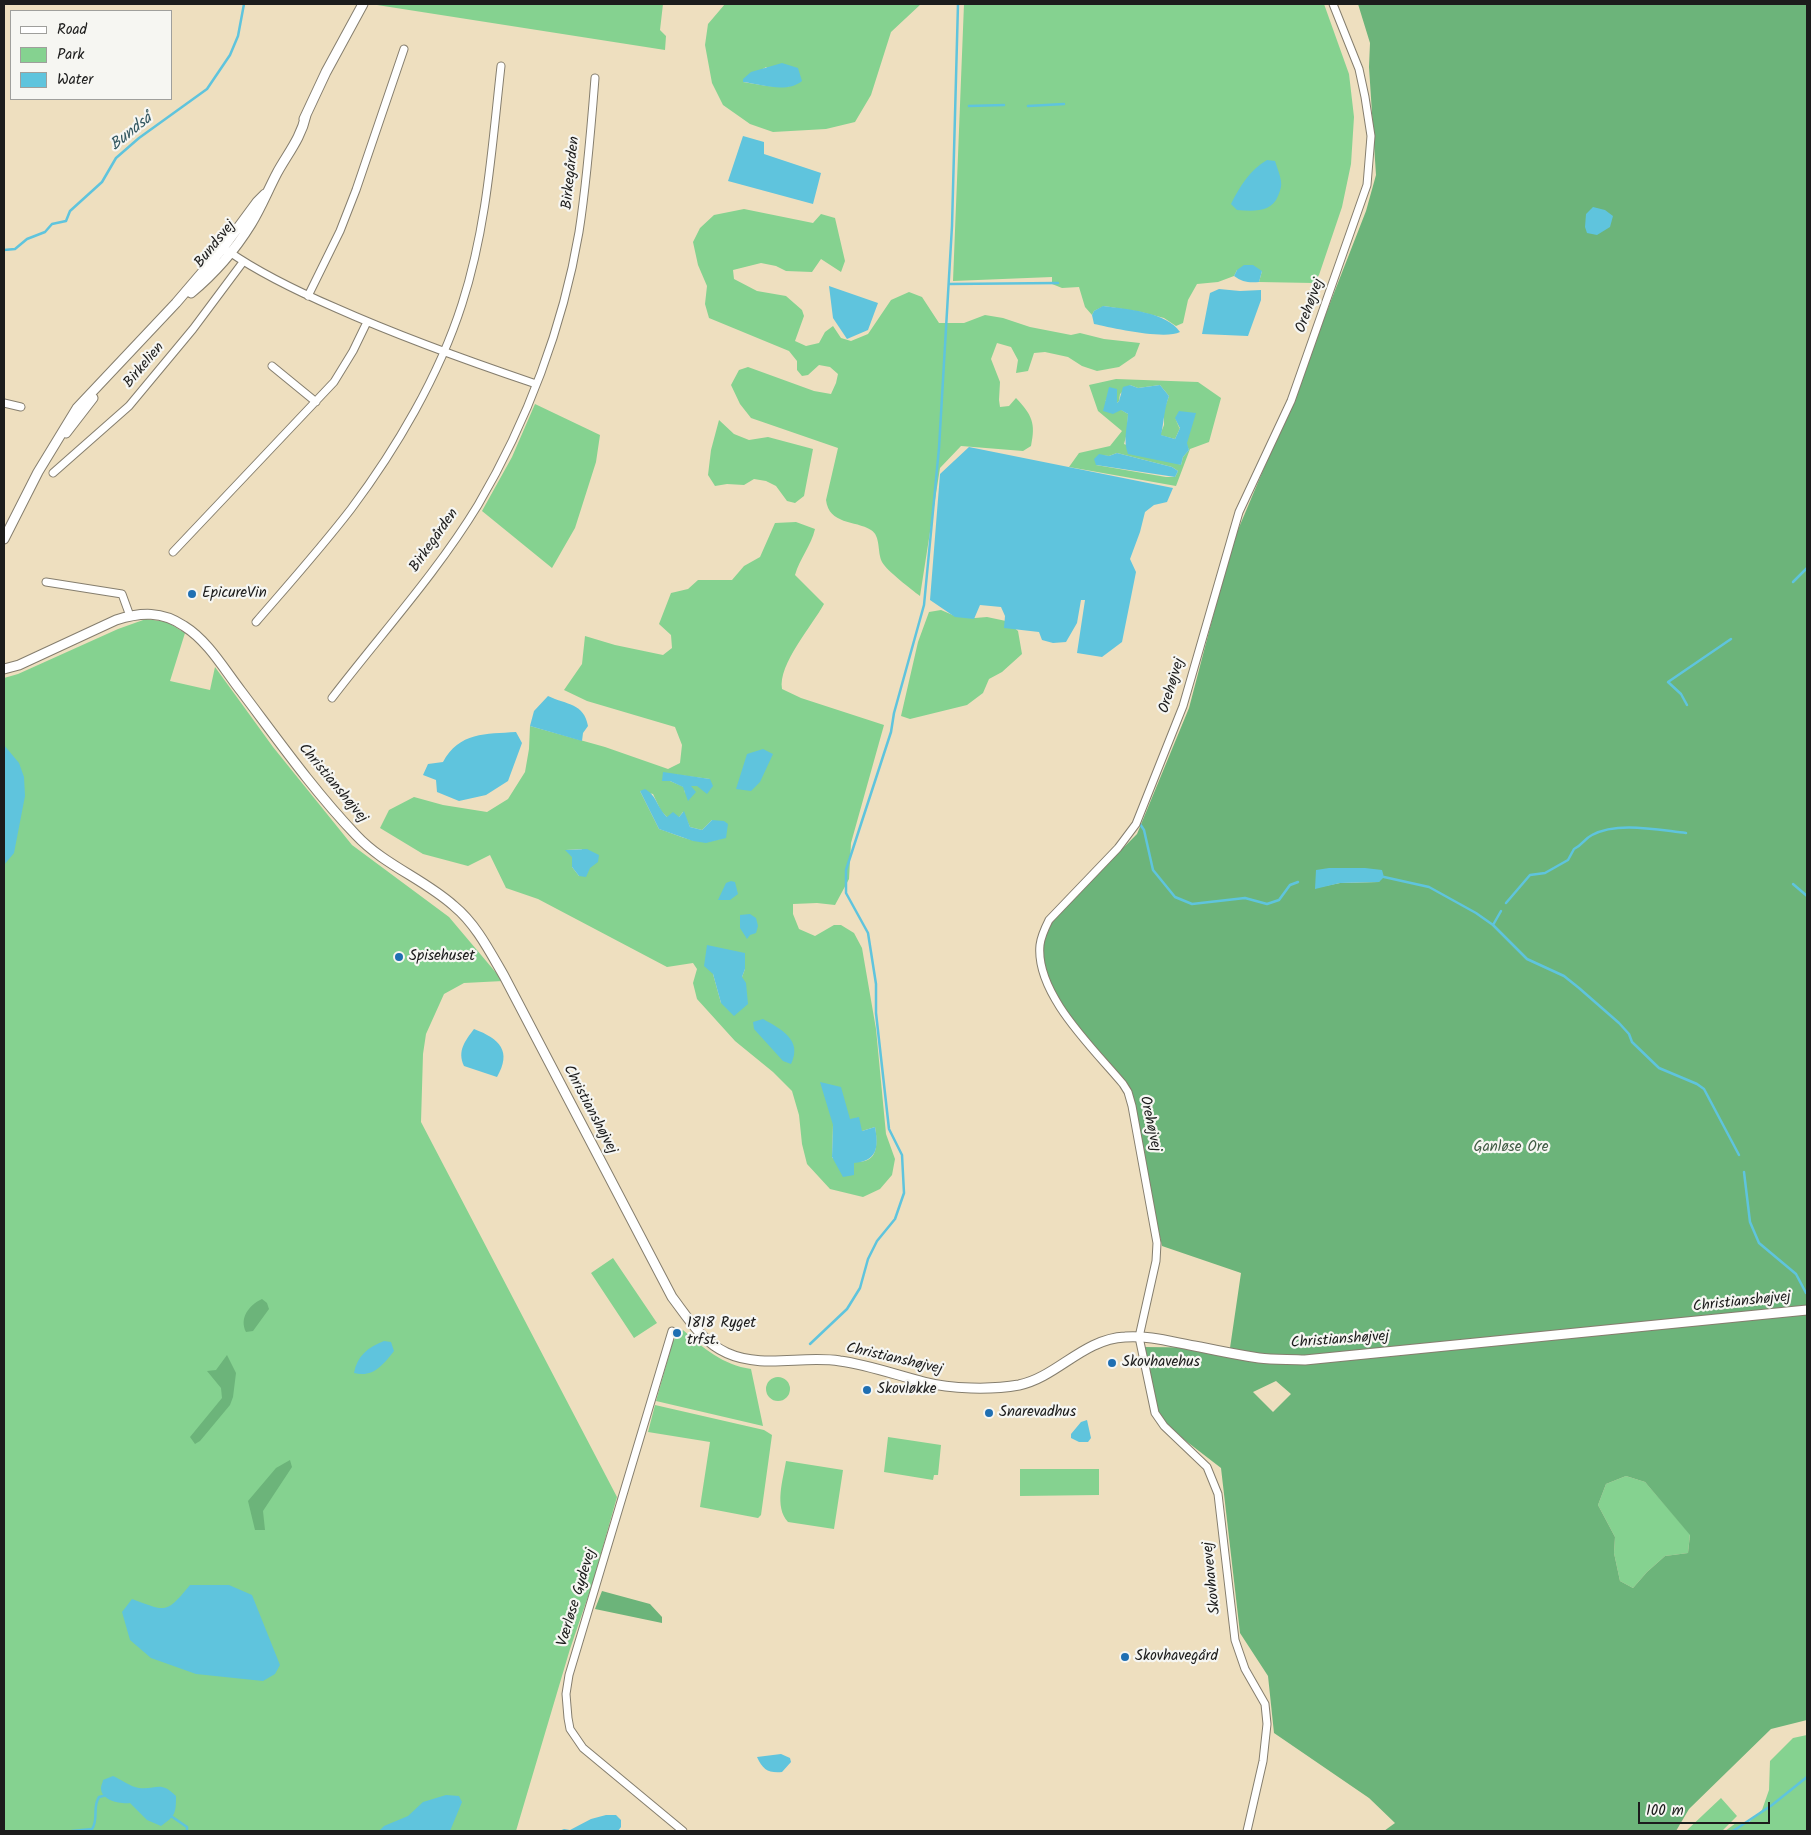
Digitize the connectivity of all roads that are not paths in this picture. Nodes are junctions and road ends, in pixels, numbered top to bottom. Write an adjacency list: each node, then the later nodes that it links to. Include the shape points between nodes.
1 (363, 4): 6 (street, Bundsvej, via 326,72 297,142)
2 (1333, 4): 26 (street, Orehøjvej, via 1359,69 1365,97 1371,136 1367,185 1291,401 1239,512 1182,706 1136,824 1118,848 1049,920 1040,945 1044,975 1060,1010 1123,1084 1132,1106 1157,1243)
3 (404, 49): 8 (street, via 356,190)
4 (501, 66): 10 (street, via 482,222 462,304)
5 (595, 78): 12 (street, Birkegården, via 579,233 556,330)
6 (227, 250): 7 (street); 17 (street, Bundsvej, via 210,276 176,303 77,408 38,472)
7 (243, 262): 8 (street); 16 (street, Birkelien, via 129,406)
8 (308, 296): 9 (street)
9 (367, 322): 10 (street); 13 (street, via 354,351)
10 (443, 352): 12 (street); 21 (street, via 419,403 387,457 350,510)
11 (272, 366): 13 (street)
12 (536, 384): 23 (street, Birkegården, via 504,456 471,516)
13 (316, 402): 18 (street)
14 (4, 403): 15 (street)
15 (21, 407)
16 (53, 473)
17 (4, 539)
18 (173, 552)
19 (46, 582): 20 (street, via 122,594)
20 (130, 616): 22 (street, Christianshøjvej, via 19,666); 26 (street, Christianshøjvej, via 159,614 172,618 198,636 356,836 443,896 470,924 504,976 672,1297 697,1331 712,1344 742,1358 839,1361 926,1383 991,1387 1019,1385 1103,1341)
21 (256, 622)
22 (4, 669)
23 (332, 698)
24 (1807, 1310): 26 (street, Christianshøjvej, via 1305,1360 1261,1358)
25 (672, 1331): 27 (street, Værløse Gydevej, via 569,1675 566,1708 570,1729 583,1748)
26 (1139, 1337): 28 (street, Skovhavevej, via 1155,1413 1164,1426 1207,1467 1214,1480 1235,1640 1244,1669 1265,1704 1266,1743)
27 (683, 1831)
28 (1247, 1831)

